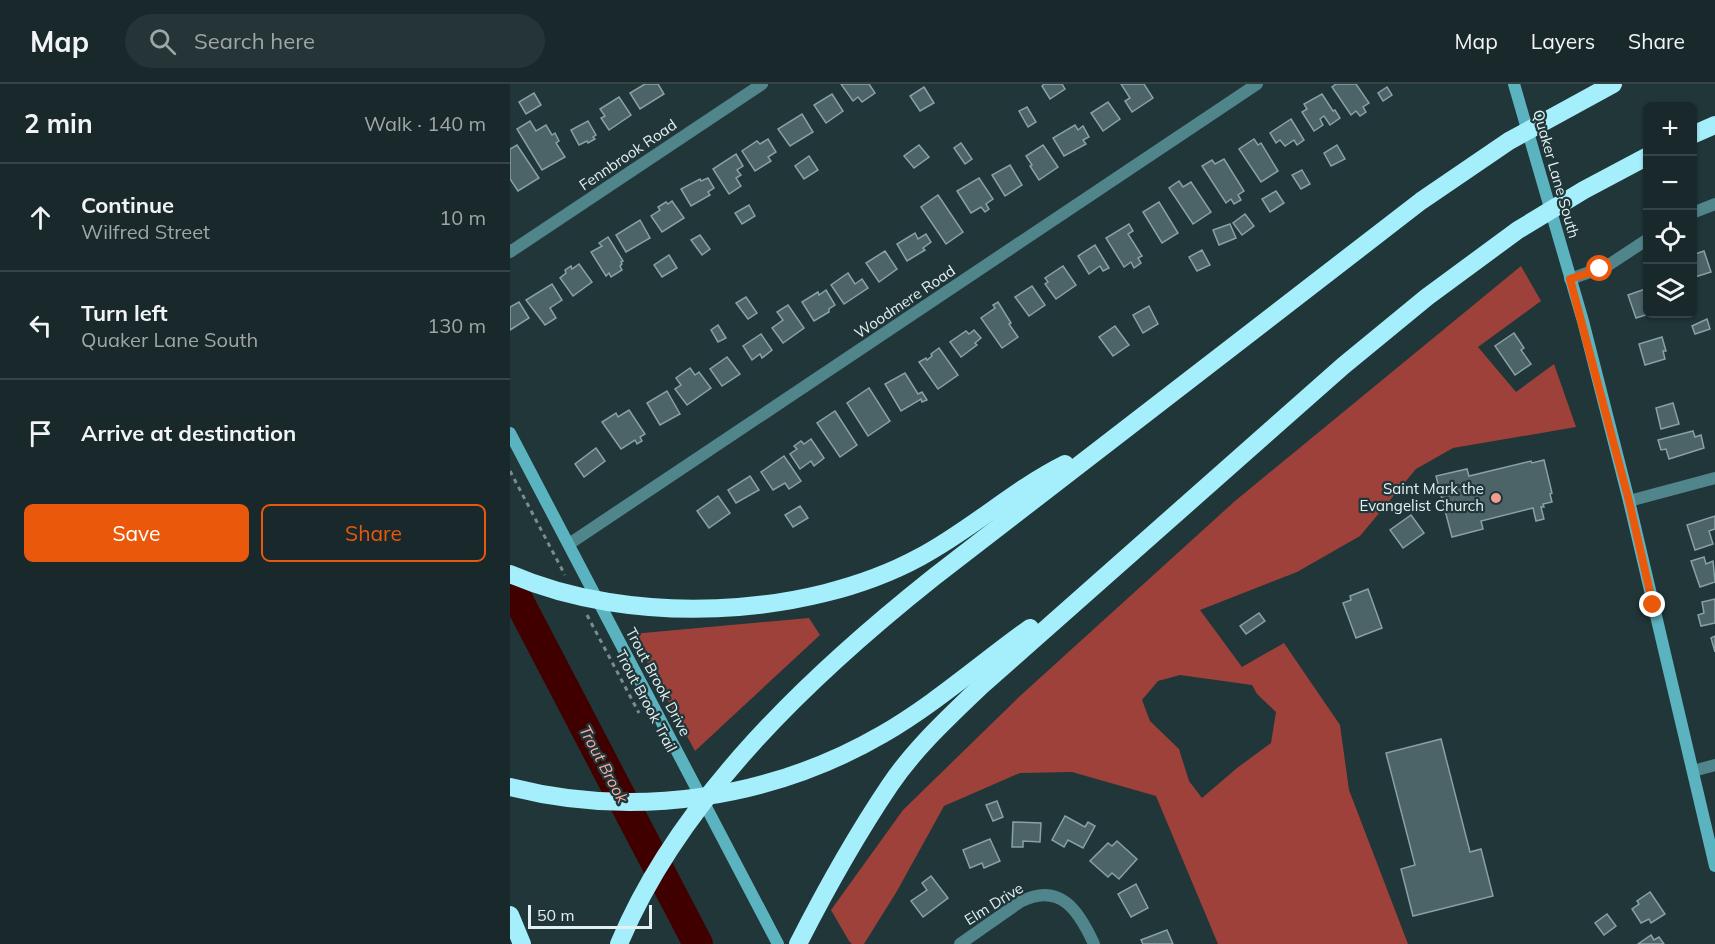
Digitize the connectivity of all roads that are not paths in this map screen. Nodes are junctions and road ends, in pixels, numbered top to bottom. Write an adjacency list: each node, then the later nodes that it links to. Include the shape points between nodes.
1 (762, 84): 11 (street, Fennbrook Road)
2 (1257, 84): 17 (street, Woodmere Road)
3 (1613, 84): 14 (highway, via 1453,177)
4 (1516, 90): 12 (main road, Quaker Lane South)
5 (1715, 125): 6 (highway)
6 (1697, 133)
7 (1643, 158): 19 (highway, via 1518,230 1427,297)
8 (1715, 204): 9 (street)
9 (1697, 211)
10 (1643, 242): 12 (street, via 1613,263)
11 (510, 252)
12 (1570, 279): 16 (main road, Quaker Lane South)
13 (510, 433): 17 (main road, Trout Brook Drive)
14 (1104, 445): 18 (highway, via 1034,481 910,562 849,585 789,599 682,609 630,606 583,598); 26 (highway, via 871,628 766,730 683,830 657,870)
15 (1715, 478): 16 (street)
16 (1629, 501): 21 (main road, Quaker Lane South)
17 (569, 544): 27 (main road, Trout Brook Drive)
18 (510, 574)
19 (1092, 588): 22 (highway, via 884,733 827,763 784,778 669,800 620,802 572,799); 28 (highway, via 974,693 902,769 858,835)
20 (1715, 765): 21 (street)
21 (1693, 771): 23 (main road, Quaker Lane South)
22 (510, 787)
23 (1715, 866)
24 (510, 915): 25 (highway)
25 (522, 944)
26 (619, 944)
27 (778, 944)
28 (798, 944)
29 (960, 944): 30 (street, Elm Drive, via 1020,902 1044,895 1071,906)
30 (1094, 944)

